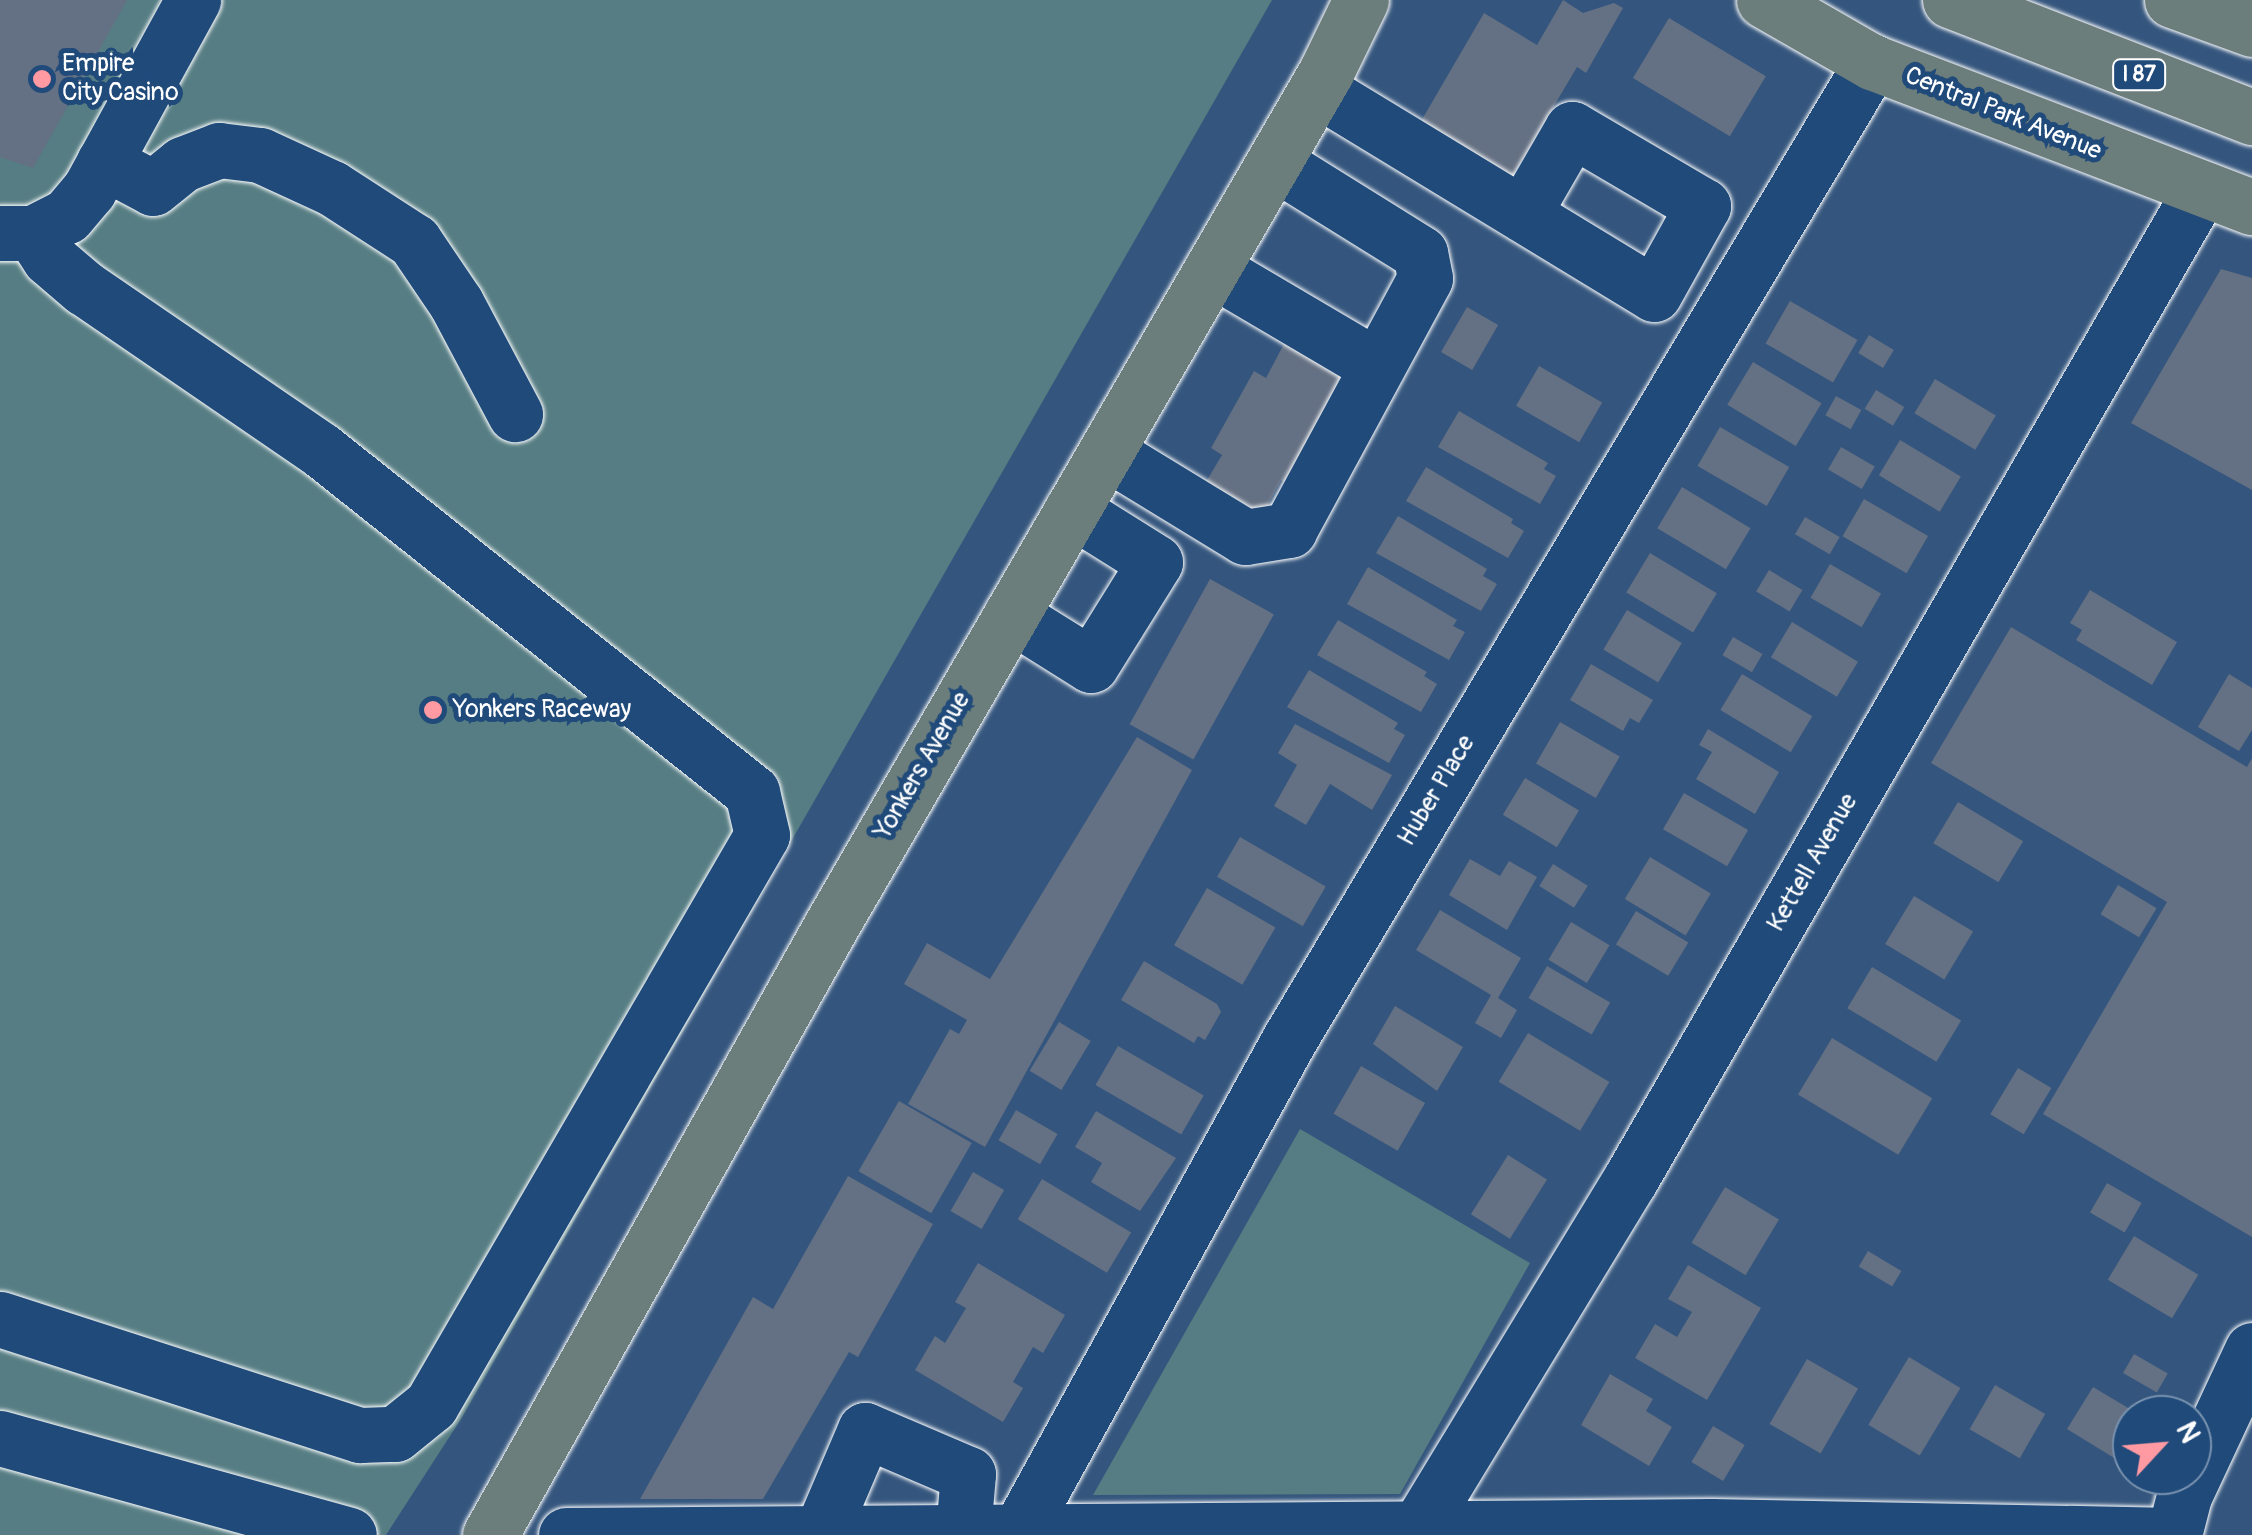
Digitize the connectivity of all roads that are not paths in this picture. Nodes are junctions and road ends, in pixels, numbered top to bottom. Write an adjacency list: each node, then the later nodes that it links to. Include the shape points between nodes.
1 (193, 0): 10 (street)
2 (1361, 0): 8 (main road, Yonkers Avenue)
3 (1764, 0): 7 (main road, Central Park Avenue)
4 (1950, 0): 9 (main road, I 87)
5 (2172, 0): 6 (main road)
6 (2252, 29)
7 (1872, 62): 12 (main road, Central Park Avenue); 29 (street, Huber Place, via 1299,1023)
8 (1317, 89): 11 (main road, Yonkers Avenue); 14 (street)
9 (2252, 116)
10 (104, 162): 15 (street, via 66,216); 18 (street, via 153,188 183,164 219,150 260,155 332,188 414,241 456,302)
11 (1274, 162): 16 (main road, Yonkers Avenue); 17 (street, via 1420,254 1425,278)
12 (2200, 190): 13 (main road, Central Park Avenue); 25 (street, Kettell Avenue, via 1630,1180)
13 (2252, 207)
14 (1523, 214): 14 (street, via 1572,129 1704,206 1654,294)
15 (16, 233): 22 (street, via 84,288 321,450 752,792 762,835 431,1406 395,1434 360,1435)
16 (1212, 269): 17 (street); 19 (main road, Yonkers Avenue)
17 (1378, 366): 19 (street, via 1289,530 1245,537)
18 (515, 414)
19 (1106, 452): 20 (main road, Yonkers Avenue)
20 (1072, 510): 21 (main road, Yonkers Avenue); 21 (street, via 1155,562 1091,665)
21 (1011, 615): 33 (main road, Yonkers Avenue)
22 (0, 1319)
23 (2252, 1350): 35 (street, via 2184,1496)
24 (0, 1438): 32 (street)
25 (1418, 1530): 26 (street); 30 (street)
26 (1711, 1530): 35 (street)
27 (964, 1531): 28 (street); 28 (street, via 968,1474 865,1430); 29 (street)
28 (805, 1533): 31 (street)
29 (1018, 1533): 30 (street)
30 (1257, 1533)
31 (653, 1534): 34 (street)
32 (349, 1535)
33 (490, 1535)
34 (566, 1535)
35 (2174, 1535)

